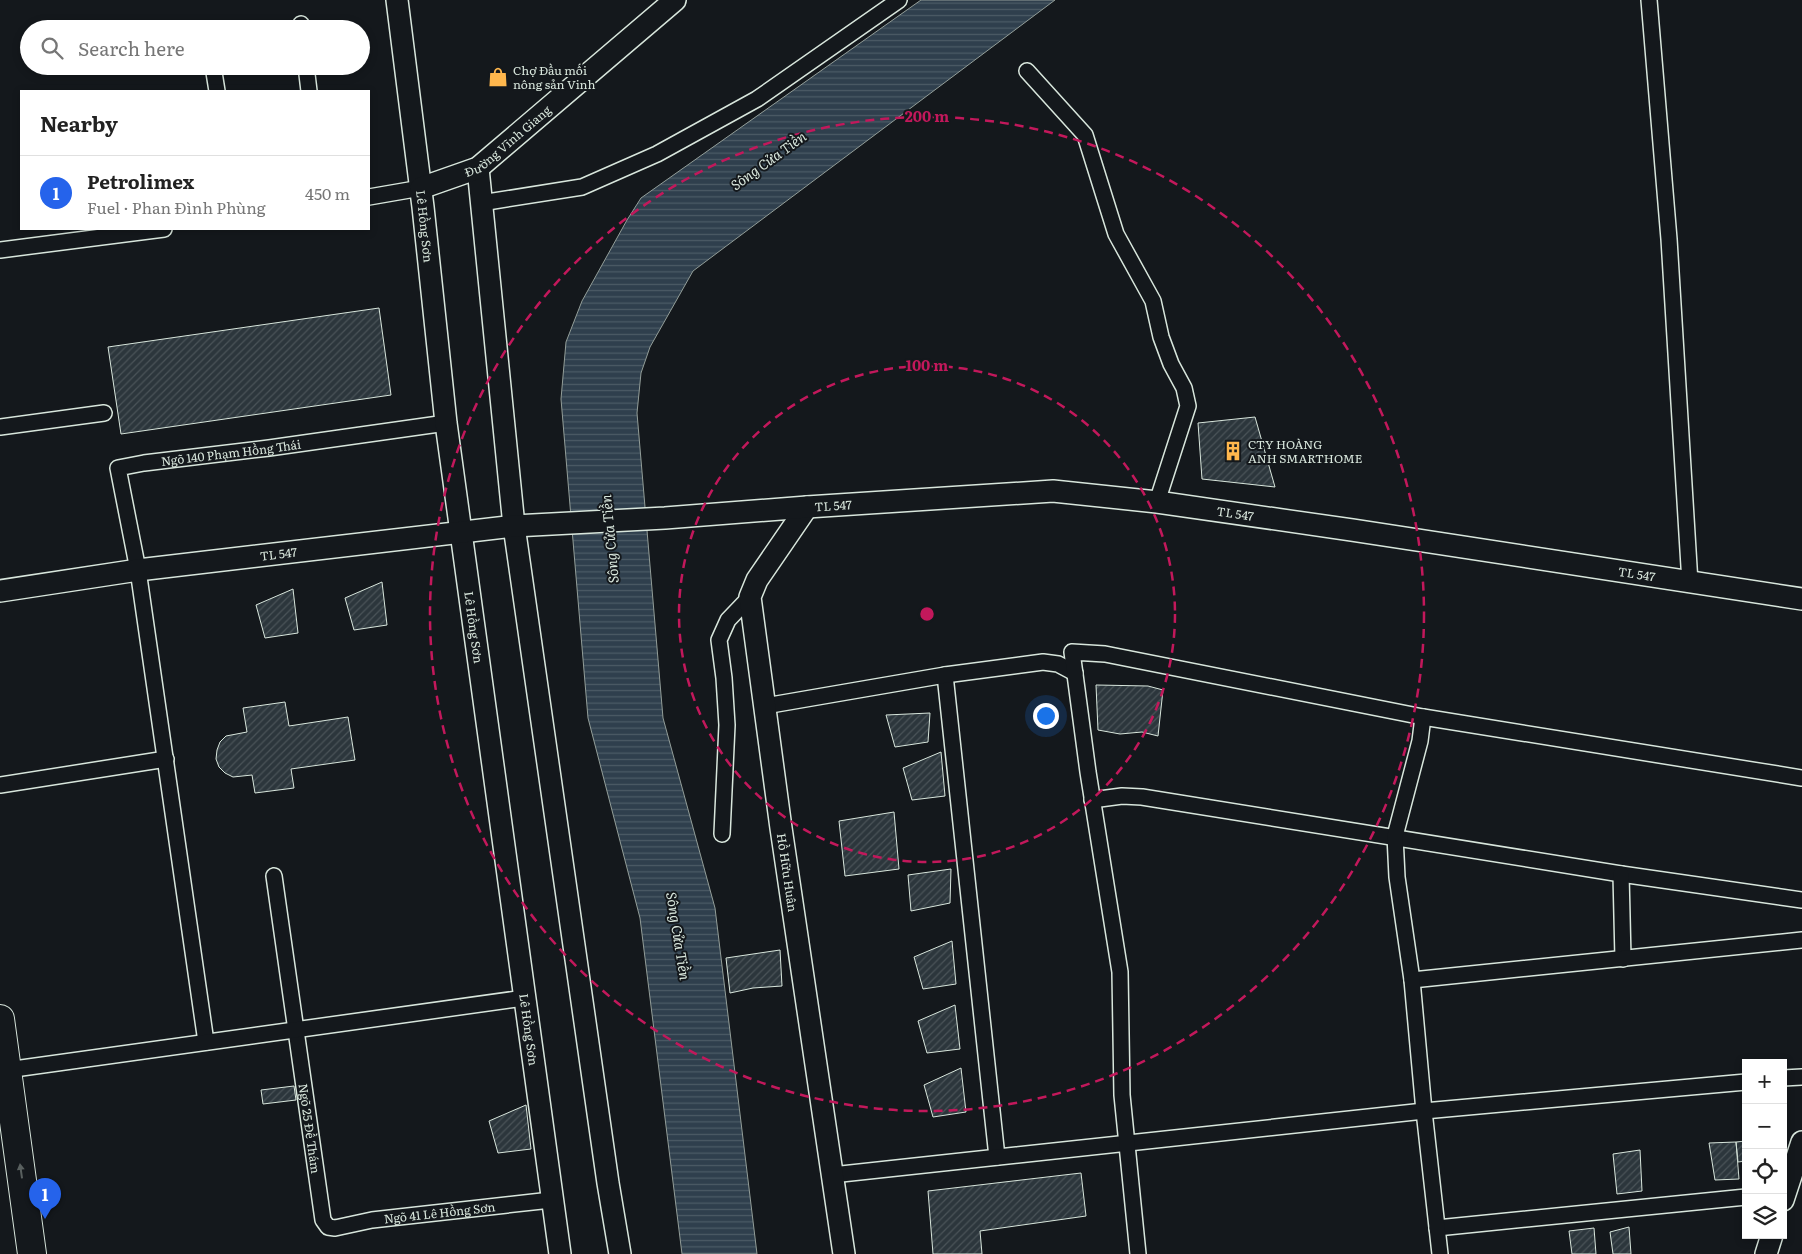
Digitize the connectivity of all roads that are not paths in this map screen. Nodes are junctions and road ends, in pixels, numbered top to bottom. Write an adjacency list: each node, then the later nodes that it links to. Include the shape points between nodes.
1 (397, 0): 11 (street, Lê Hồng Sơn)
2 (675, 0): 10 (street, Đường Vĩnh Giang)
3 (899, 0): 13 (street, via 757,99 657,154 582,187)
4 (1649, 0): 24 (street, via 1669,239)
5 (1028, 71): 19 (street, via 1085,135 1116,234 1153,301 1161,337 1184,388 1188,406)
6 (214, 75): 8 (street)
7 (307, 75): 9 (street)
8 (217, 90)
9 (309, 90)
10 (478, 168): 11 (street, Đường Vĩnh Giang); 13 (street)
11 (420, 188): 12 (street); 17 (street, Lê Hồng Sơn)
12 (370, 197)
13 (481, 204): 21 (street)
14 (156, 230): 15 (street)
15 (0, 250)
16 (104, 412): 18 (street)
17 (446, 423): 22 (street, Lê Hồng Sơn); 23 (street, Ngõ 140 Phạm Hồng Thái, via 118,468)
18 (0, 427)
19 (1157, 502): 20 (street, TL 547, via 1053,491); 24 (street, TL 547)
20 (807, 507): 21 (street, TL 547); 26 (street, via 757,580)
21 (514, 526): 22 (street, TL 547); 65 (street)
22 (461, 533): 23 (street, TL 547); 44 (street, Lê Hồng Sơn)
23 (138, 570): 25 (street, TL 547); 32 (street)
24 (1690, 583): 27 (street, TL 547)
25 (0, 592)
26 (750, 597): 30 (street, Hồ Hữu Huân); 36 (street, via 728,620 720,640 727,725)
27 (1802, 599)
28 (1075, 673): 29 (street, via 1058,664 1043,662); 31 (street, via 1072,652 1105,654); 35 (street)
29 (945, 675): 30 (street); 55 (street)
30 (765, 706): 56 (street, Hồ Hữu Huân)
31 (1423, 717): 33 (street); 37 (street, via 1420,741)
32 (166, 759): 34 (street); 47 (street)
33 (1802, 778)
34 (0, 785)
35 (1092, 800): 37 (street, via 1142,796); 54 (street, via 1120,972 1122,1095)
36 (722, 834)
37 (1395, 836): 38 (street); 43 (street, via 1397,877)
38 (1621, 874): 40 (street); 42 (street)
39 (274, 876): 46 (street, Ngõ 25 Đề Thám)
40 (1802, 900)
41 (1802, 940): 42 (street)
42 (1623, 959): 43 (street)
43 (1412, 980): 52 (street)
44 (524, 998): 46 (street); 59 (street, Lê Hồng Sơn)
45 (0, 1019): 48 (highway)
46 (296, 1029): 47 (street); 60 (street, Ngõ 25 Đề Thám, via 323,1220)
47 (206, 1042): 48 (street)
48 (7, 1070): 63 (highway, one-way to 48)
49 (1802, 1076): 50 (street)
50 (1787, 1078)
51 (1742, 1082): 52 (street)
52 (1424, 1111): 54 (street); 61 (street)
53 (1802, 1142): 57 (street)
54 (1127, 1143): 55 (street); 67 (street)
55 (997, 1157): 56 (street)
56 (832, 1175): 66 (street, Hồ Hữu Huân)
57 (1785, 1194)
58 (1742, 1197): 61 (street)
59 (552, 1200): 60 (street, Ngõ 41 Lê Hồng Sơn); 64 (street, Lê Hồng Sơn)
60 (328, 1227)
61 (1438, 1228): 68 (street)
62 (1771, 1239): 69 (street)
63 (32, 1254)
64 (560, 1254)
65 (620, 1254)
66 (844, 1254)
67 (1138, 1254)
68 (1440, 1254)
69 (1766, 1254)

